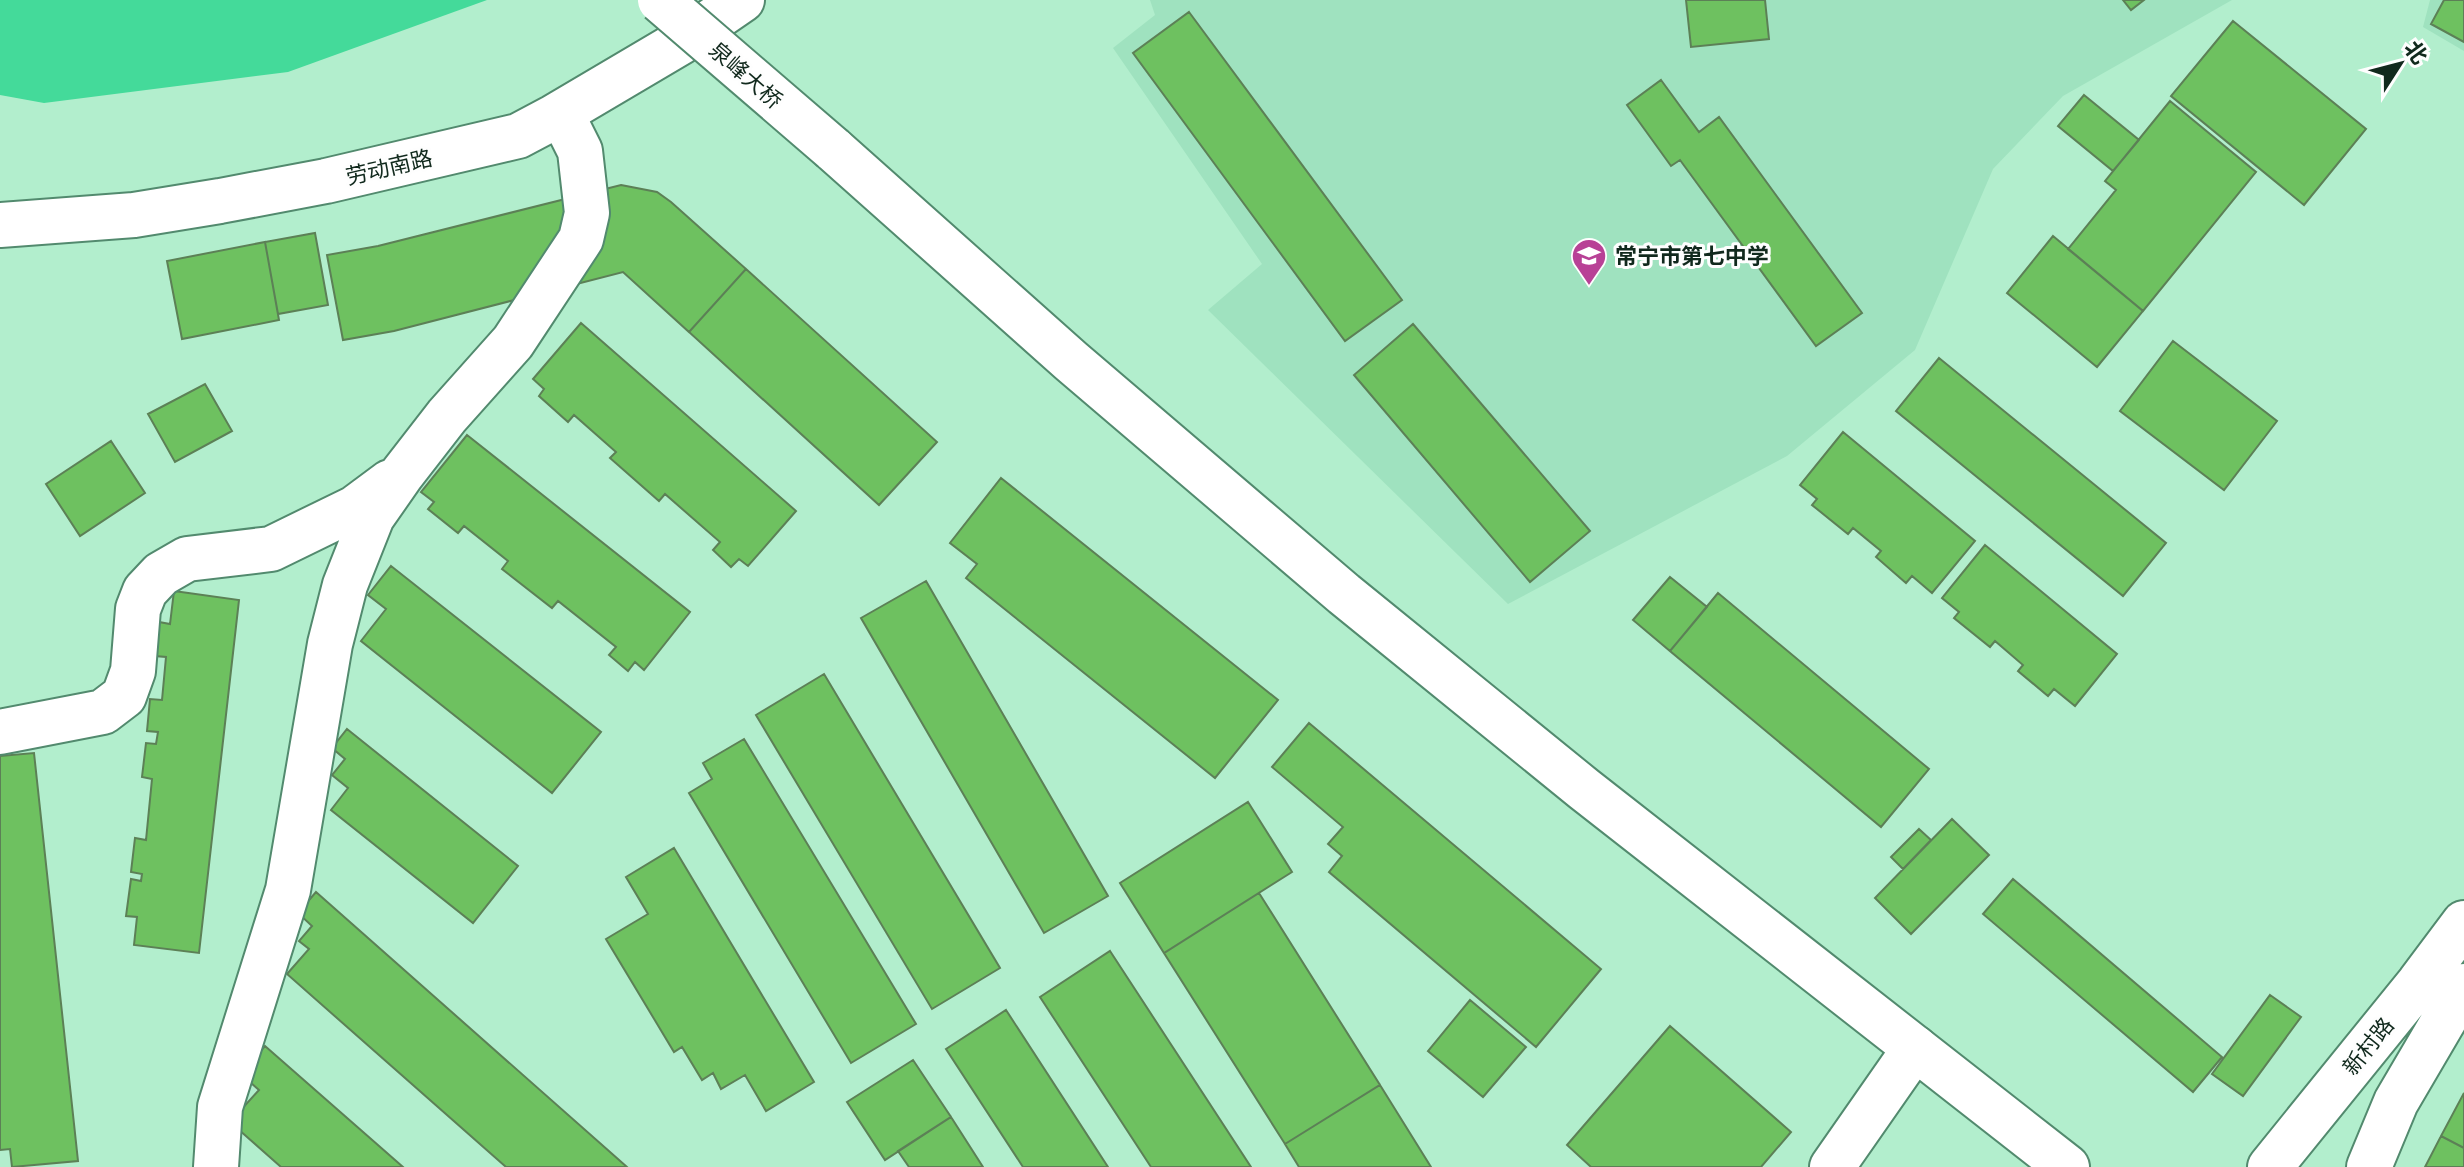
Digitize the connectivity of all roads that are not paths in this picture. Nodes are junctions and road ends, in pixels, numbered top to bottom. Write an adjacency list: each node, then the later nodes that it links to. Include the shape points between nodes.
1 (660, 0): 9 (main road, 泉峰大桥, bridge, via 1344,594)
2 (742, 0): 3 (main road, 劳动南路)
3 (561, 113): 4 (main road, 劳动南路, via 518,136 326,181 134,215); 5 (main road, via 580,151 587,213 581,239 513,342)
4 (0, 225)
5 (402, 474): 6 (main road, via 355,508 271,549 187,559 161,574 145,591 138,609 133,671 124,696 103,712); 10 (main road, via 372,517 345,585 288,890 220,1107)
6 (0, 732)
7 (2464, 923): 13 (main road, 新村路)
8 (2464, 986): 14 (main road, via 2396,1102)
9 (1915, 1048): 11 (main road); 12 (main road, 泉峰大桥)
10 (216, 1167)
11 (1832, 1167)
12 (2067, 1167)
13 (2270, 1167)
14 (2369, 1167)

